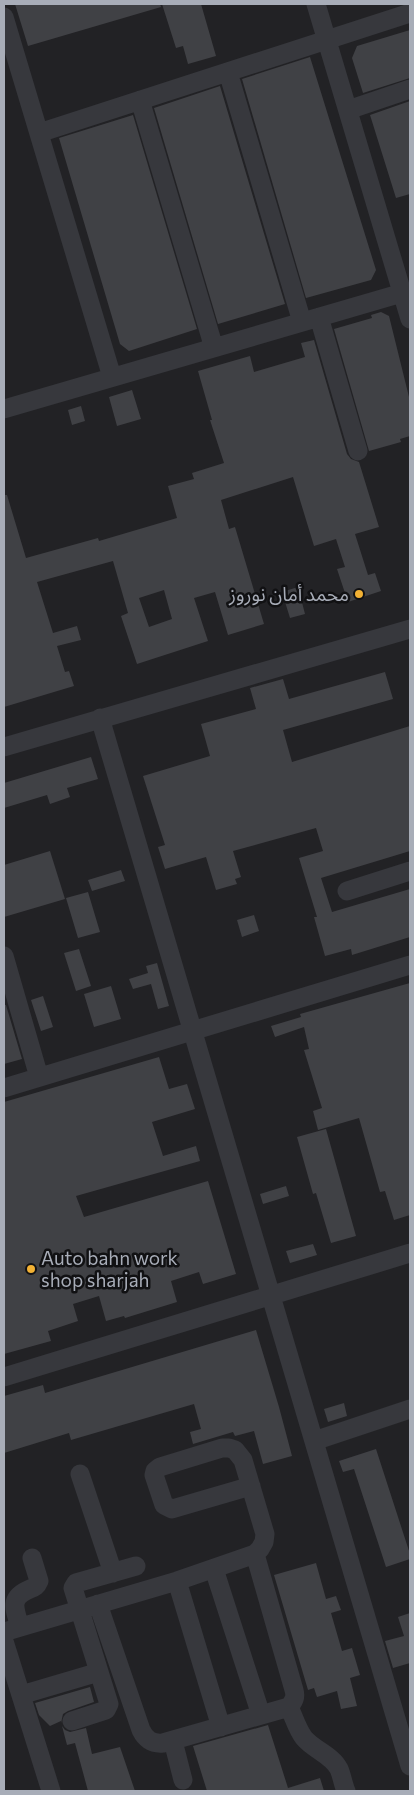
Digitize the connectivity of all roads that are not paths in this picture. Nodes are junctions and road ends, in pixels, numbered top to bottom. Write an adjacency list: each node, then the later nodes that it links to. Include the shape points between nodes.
1 (316, 4): 4 (street)
2 (410, 13): 4 (street)
3 (4, 17): 9 (street)
4 (327, 39): 5 (street); 8 (street)
5 (228, 72): 7 (street); 12 (street)
6 (410, 90): 8 (street)
7 (140, 100): 9 (street); 13 (street)
8 (348, 110): 10 (street)
9 (39, 133): 14 (street)
10 (402, 293): 11 (street); 12 (street)
11 (410, 319)
12 (311, 320): 13 (street); 16 (street)
13 (214, 348): 14 (street)
14 (112, 377): 15 (street)
15 (4, 409)
16 (358, 450)
17 (410, 629): 18 (street)
18 (100, 718): 19 (street); 24 (street)
19 (4, 747)
20 (410, 871): 21 (street)
21 (348, 891)
22 (4, 956): 25 (street)
23 (410, 965): 24 (street)
24 (192, 1031): 25 (street); 28 (street)
25 (39, 1077): 26 (street)
26 (4, 1088)
27 (410, 1253): 28 (street)
28 (271, 1295): 29 (street); 31 (street)
29 (4, 1376)
30 (410, 1409): 31 (street)
31 (314, 1441): 48 (street)
32 (80, 1474): 38 (street)
33 (251, 1486): 33 (street, via 240,1454 229,1448 157,1468 154,1475 164,1505 172,1509); 34 (street, via 264,1534 264,1542)
34 (255, 1554): 37 (street); 46 (street, via 294,1690 294,1702)
35 (32, 1558): 42 (street, via 39,1581 20,1594 15,1602)
36 (136, 1566): 38 (street)
37 (214, 1568): 39 (street); 47 (street)
38 (113, 1573): 41 (street, via 74,1585)
39 (177, 1580): 40 (street); 50 (street)
40 (98, 1604): 41 (street); 51 (street, via 144,1736 156,1744)
41 (79, 1610): 42 (street); 44 (street)
42 (12, 1630)
43 (4, 1642): 45 (street)
44 (99, 1672): 45 (street); 49 (street, via 108,1707)
45 (14, 1693): 54 (street)
46 (290, 1707): 47 (street); 55 (street, via 303,1736 339,1769)
47 (261, 1715): 50 (street)
48 (404, 1719): 52 (street)
49 (72, 1721)
50 (221, 1726): 51 (street)
51 (173, 1741): 53 (street)
52 (410, 1766)
53 (183, 1780)
54 (51, 1791)
55 (346, 1791)

